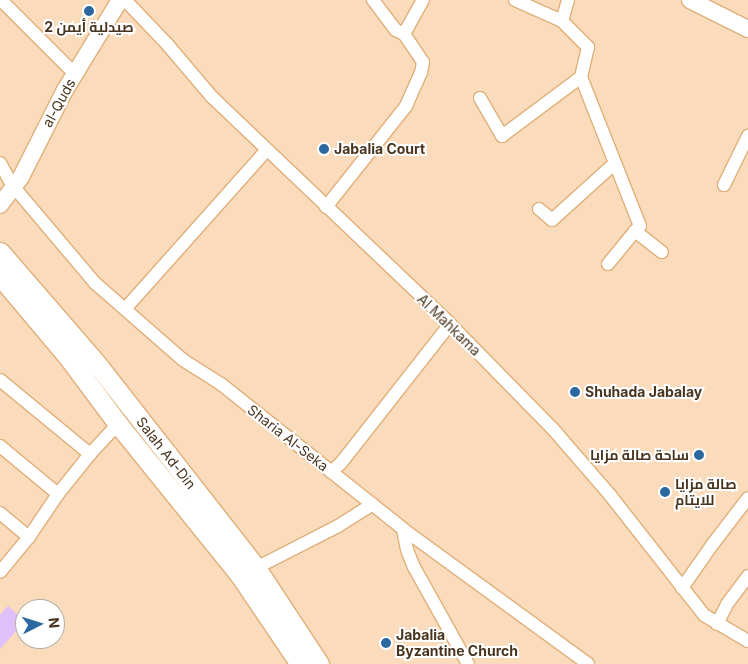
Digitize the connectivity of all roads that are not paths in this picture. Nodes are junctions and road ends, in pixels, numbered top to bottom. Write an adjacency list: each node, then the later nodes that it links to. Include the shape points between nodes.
1 (1, 0): 12 (street)
2 (120, 0): 12 (main road, al-Quds)
3 (125, 0): 16 (street, Al Mahkama, via 212,97)
4 (373, 0): 11 (street, via 396,30)
5 (424, 0): 11 (street)
6 (515, 0): 9 (street)
7 (568, 0): 9 (street)
8 (690, 0): 10 (main road)
9 (562, 21): 13 (street, via 588,47)
10 (748, 29)
11 (404, 34): 22 (street, via 423,62 421,73 406,106)
12 (75, 74): 20 (main road, al-Quds, via 21,177)
13 (581, 77): 14 (street, via 502,136); 18 (street)
14 (480, 98)
15 (748, 136): 19 (street)
16 (266, 151): 22 (street, Al Mahkama); 29 (street)
17 (0, 163): 20 (street, Sharia Al-Seka)
18 (615, 163): 23 (street, via 552,220); 24 (street, via 640,226)
19 (724, 185)
20 (13, 186): 21 (main road, al-Quds); 29 (street, Sharia Al-Seka, via 95,283)
21 (0, 206)
22 (326, 207): 30 (street, Al Mahkama)
23 (539, 209)
24 (635, 231): 26 (street); 27 (street)
25 (0, 252): 42 (highway, Salah Ad-Din, via 100,368)
26 (662, 252)
27 (608, 264)
28 (0, 276): 32 (highway, Salah Ad-Din, via 69,358)
29 (125, 310): 35 (street, Sharia Al-Seka, via 183,360 221,384)
30 (450, 324): 35 (street); 45 (street, Al Mahkama, via 558,435 610,495)
31 (0, 380): 34 (street)
32 (118, 424): 34 (street); 48 (highway, Salah Ad-Din, via 240,575)
33 (0, 446): 36 (street)
34 (90, 454): 36 (street)
35 (331, 472): 38 (street, Sharia Al-Seka)
36 (58, 494): 41 (street)
37 (748, 498): 45 (street)
38 (373, 504): 40 (street, Sharia Al-Seka); 42 (street, via 338,526)
39 (0, 513): 41 (street)
40 (403, 529): 50 (street, via 414,567); 51 (street, Sharia Al-Seka)
41 (29, 537): 43 (street)
42 (256, 568): 49 (highway, Salah Ad-Din)
43 (0, 572)
44 (748, 576): 46 (street)
45 (682, 588): 46 (street, Al Mahkama, via 704,615)
46 (717, 624): 47 (street, Al Mahkama)
47 (748, 641)
48 (300, 664)
49 (319, 664)
50 (468, 664)
51 (588, 664)

